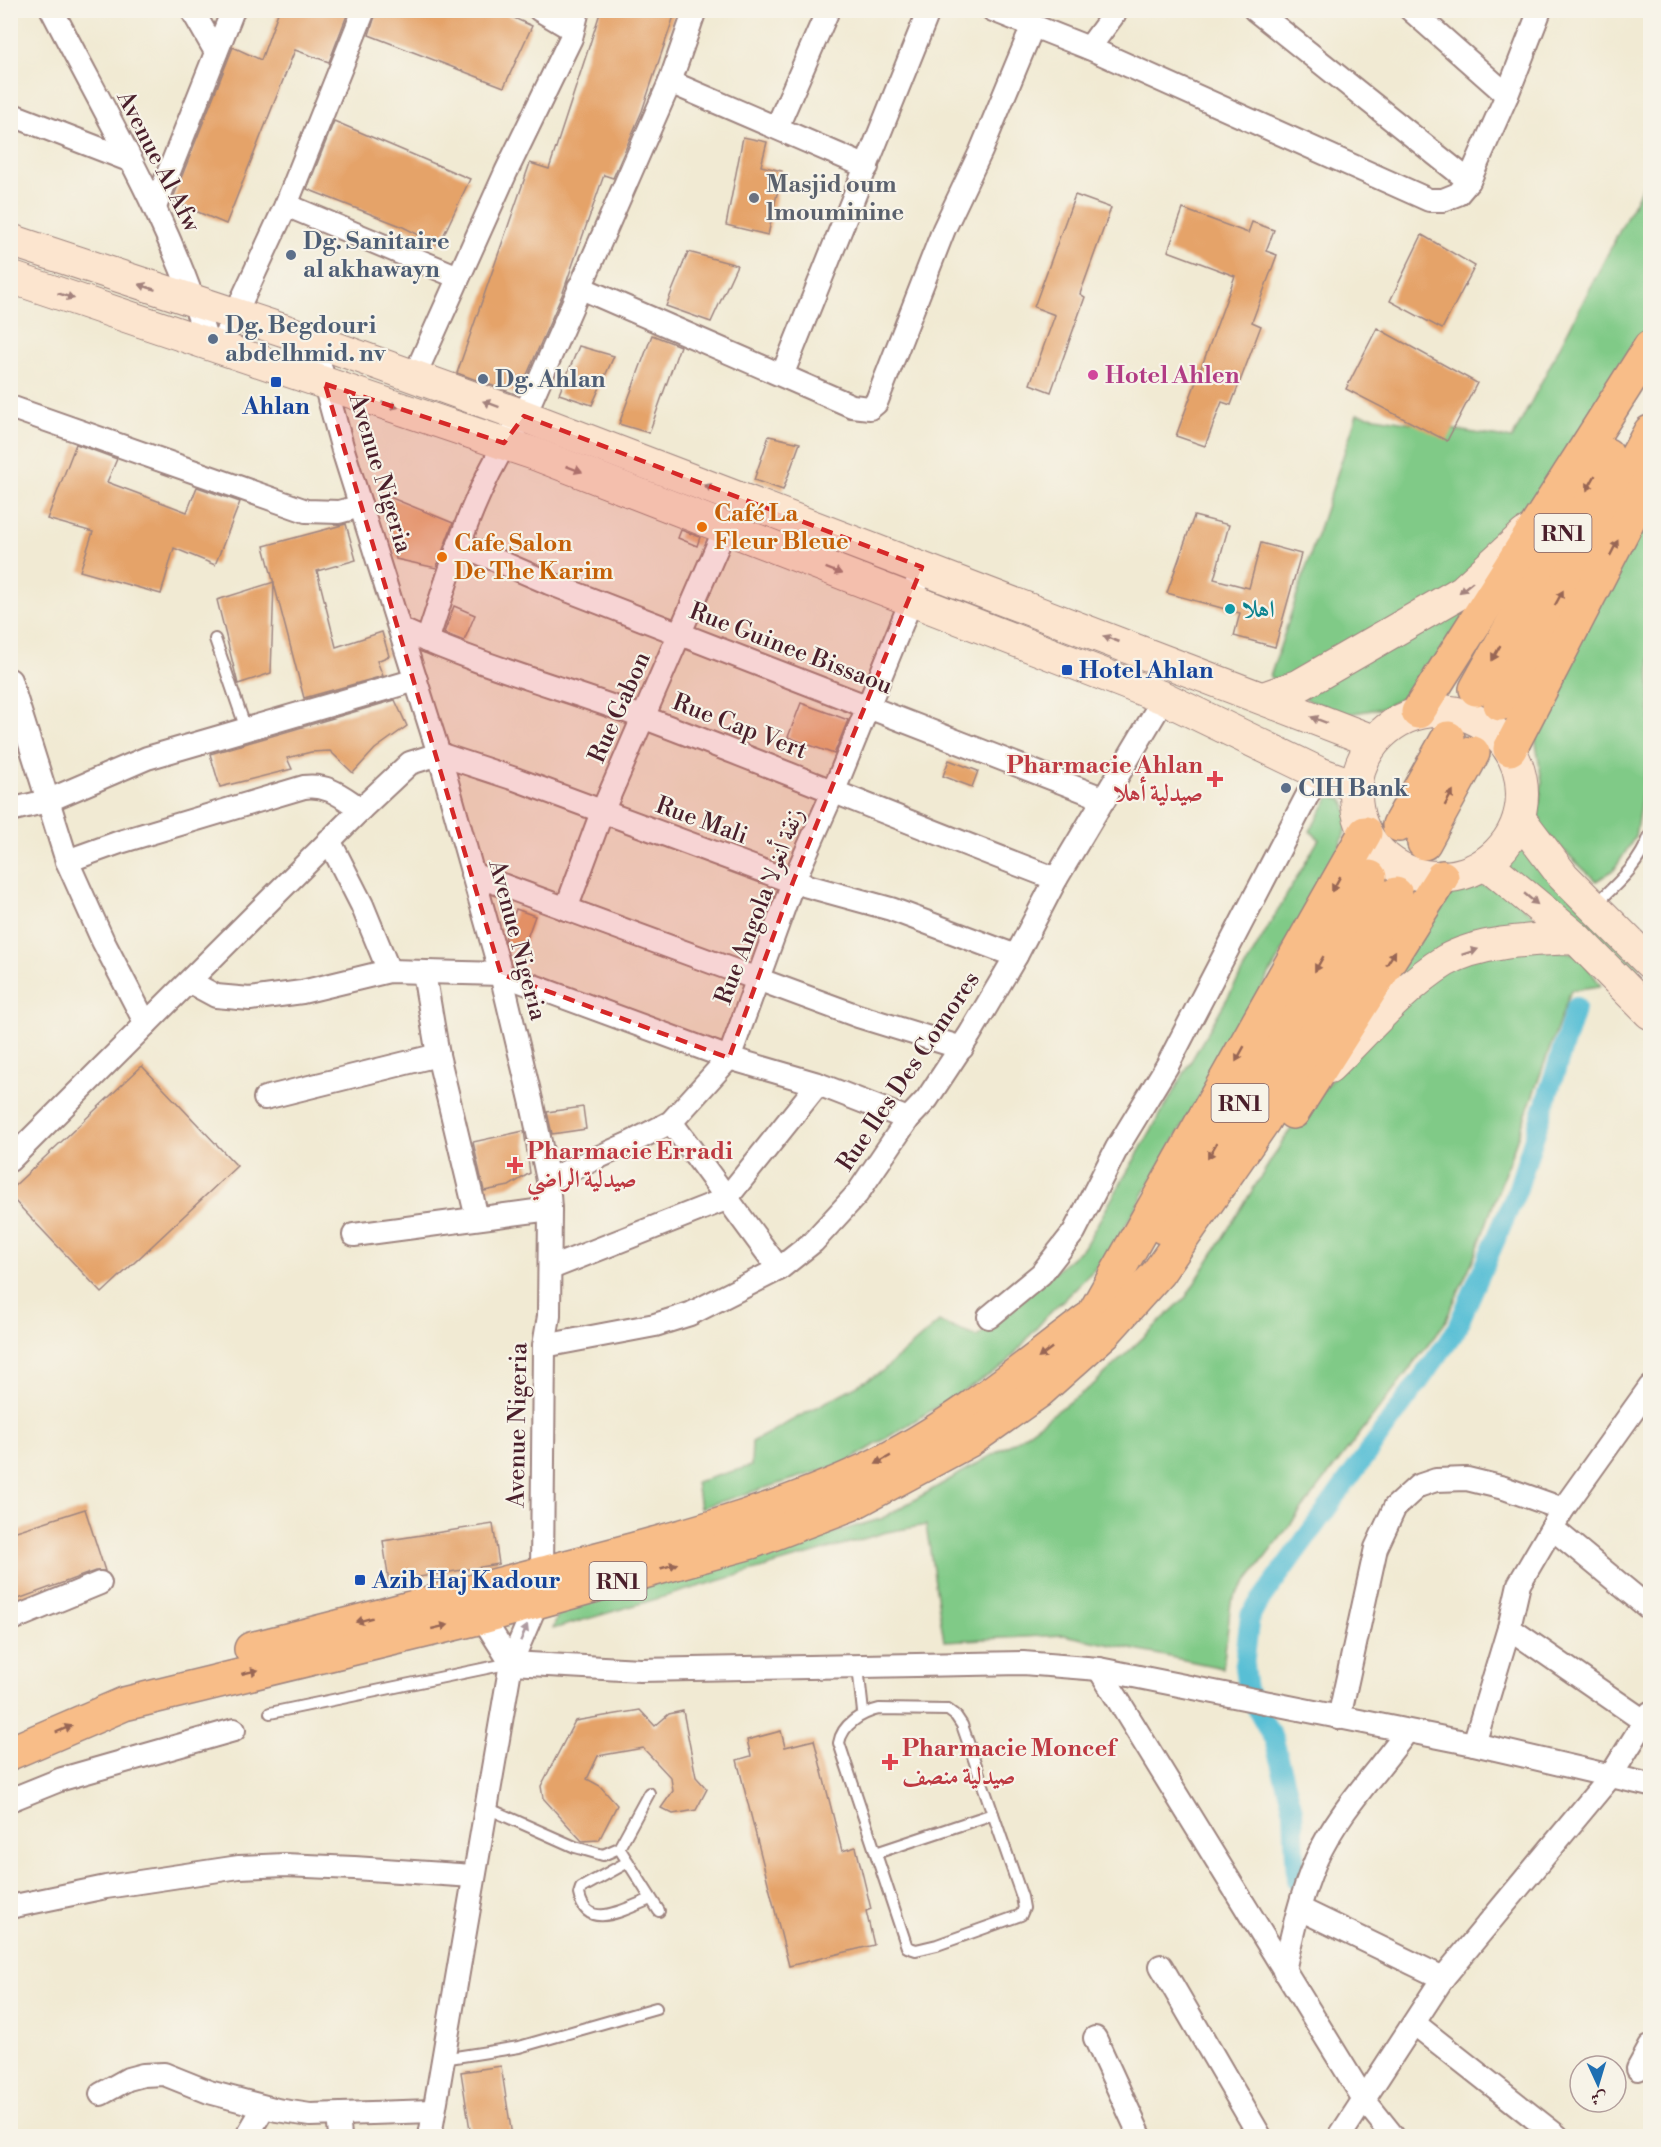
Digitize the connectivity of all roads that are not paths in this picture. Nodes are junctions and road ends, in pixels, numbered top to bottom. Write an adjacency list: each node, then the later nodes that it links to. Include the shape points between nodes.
1 (51, 10): 22 (street, Avenue Al Afw)
2 (192, 10): 17 (street)
3 (233, 10): 17 (street)
4 (364, 10): 25 (street)
5 (540, 10): 14 (street)
6 (695, 10): 18 (street)
7 (828, 10): 21 (street)
8 (929, 10): 23 (street)
9 (993, 10): 15 (street)
10 (1117, 10): 16 (street)
11 (1255, 10): 24 (street)
12 (1411, 10): 19 (street)
13 (1540, 10): 19 (street)
14 (575, 20): 28 (street, via 571,38)
15 (1032, 28): 16 (street); 36 (street, via 876,402 866,409 852,406)
16 (1089, 48): 24 (street, via 1428,200 1458,194)
17 (216, 52): 26 (street)
18 (670, 82): 21 (street); 30 (street)
19 (1507, 94): 24 (street)
20 (10, 114): 22 (street)
21 (777, 127): 23 (street)
22 (129, 160): 26 (street, Avenue Al Afw)
23 (867, 167): 36 (street)
24 (1469, 181)
25 (286, 205): 28 (street); 32 (street)
26 (155, 207): 31 (street, Avenue Al Afw)
27 (10, 240): 31 (main road, one-way to 27)
28 (458, 277): 37 (street)
29 (10, 278): 34 (main road, one-way to 34)
30 (579, 287): 36 (street); 41 (street)
31 (195, 303): 32 (main road); 34 (street, Avenue Al Afw)
32 (233, 315): 33 (main road); 34 (street)
33 (313, 340): 37 (main road); 39 (street, Avenue Nigeria)
34 (214, 344): 39 (main road)
35 (1650, 347): 46 (highway)
36 (783, 374)
37 (414, 376): 41 (main road, one-way to 37)
38 (1650, 377): 42 (highway, RN1, one-way to 42, via 1488,697)
39 (325, 384): 43 (main road, one-way to 43); 45 (street, Avenue Nigeria)
40 (10, 407): 45 (street, via 306,511 339,512)
41 (524, 416): 43 (street); 49 (main road, one-way to 41)
42 (1650, 432)
43 (504, 443): 47 (main road, one-way to 47); 48 (street, via 480,488)
44 (1650, 478): 65 (highway, one-way to 44)
45 (361, 506): 51 (street, Avenue Nigeria)
46 (1541, 520): 58 (main road, one-way to 58, via 1463,591 1299,685); 60 (highway)
47 (725, 529): 50 (main road, one-way to 50); 52 (street, Rue Gabon)
48 (459, 544): 52 (street, Rue Guinee Bissaou); 54 (street)
49 (922, 567): 50 (street, Rue Angola زنقة أنغولا); 58 (main road, one-way to 49)
50 (911, 601): 57 (main road); 59 (street, Rue Angola زنقة أنغولا)
51 (402, 630): 54 (street, Rue Cap Vert); 56 (street, Avenue Nigeria)
52 (681, 634): 59 (street, Rue Guinee Bissaou); 61 (street, Rue Gabon)
53 (214, 639): 62 (lane)
54 (427, 641): 61 (street, Rue Cap Vert)
55 (10, 680): 71 (street)
56 (416, 680): 62 (street); 66 (street, Avenue Nigeria)
57 (1164, 698): 67 (main road); 70 (street, Rue Iles Des Comores)
58 (1263, 698): 63 (main road, one-way to 58)
59 (868, 706): 69 (street, Rue Angola زنقة أنغولا); 70 (street, Rue Guinee Bissaou)
60 (1418, 712): 63 (main road, via 1393,723); 65 (main road, via 1444,710 1470,716 1493,730)
61 (643, 718): 69 (street, Rue Cap Vert); 74 (street, Rue Gabon)
62 (246, 729): 71 (street, via 147,758)
63 (1373, 741): 68 (main road, via 1361,762)
64 (1461, 746): 77 (highway)
65 (1510, 749): 75 (main road, via 1520,771)
66 (439, 754): 72 (street, via 410,763); 74 (street, Rue Mali); 82 (street, Avenue Nigeria)
67 (1319, 773): 68 (main road); 114 (street, via 1172,1056 1117,1148 1074,1232 1041,1274)
68 (1355, 786): 76 (main road, via 1355,803)
69 (834, 790): 84 (street, Rue Cap Vert); 85 (street, Rue Angola زنقة أنغولا)
70 (1105, 799): 84 (street, Rue Iles Des Comores)
71 (47, 801): 73 (street); 80 (street)
72 (361, 809): 79 (street); 80 (street, via 332,790 304,787)
73 (10, 810)
74 (602, 812): 85 (street, Rue Mali); 87 (street, Rue Gabon)
75 (1519, 818): 81 (main road, via 1507,843); 86 (main road, via 1544,854)
76 (1365, 833): 83 (main road, via 1378,852 1397,866 1419,875); 115 (highway, one-way to 115)
77 (1412, 834)
78 (1650, 835): 86 (lane, via 1637,863)
79 (329, 840): 90 (street); 94 (street)
80 (67, 861): 96 (street)
81 (1486, 863): 83 (main road, via 1465,873); 88 (main road, one-way to 88)
82 (472, 874): 87 (street); 92 (street, Avenue Nigeria)
83 (1442, 877): 100 (highway, one-way to 83)
84 (1056, 879): 89 (street, Rue Iles Des Comores)
85 (793, 882): 89 (street, Rue Mali, via 891,909); 93 (street, Rue Angola زنقة أنغولا)
86 (1593, 907): 95 (main road)
87 (567, 909): 93 (street)
88 (1576, 938): 95 (main road); 100 (main road, one-way to 88, via 1415,984 1446,960 1516,941)
89 (1016, 956): 97 (street, Rue Iles Des Comores)
90 (389, 971): 91 (street); 94 (street, via 302,992 250,999 216,996)
91 (424, 973): 92 (street); 98 (street)
92 (501, 974): 99 (street); 106 (street, Avenue Nigeria)
93 (759, 979): 97 (street, via 858,1016); 99 (street, Rue Angola زنقة أنغولا)
94 (190, 982): 96 (street)
95 (1644, 988)
96 (146, 1024): 105 (street)
97 (962, 1048): 103 (street, Rue Iles Des Comores, via 927,1099)
98 (438, 1055): 102 (street); 109 (street)
99 (729, 1058): 101 (street); 104 (street, Rue Angola زنقة أنغولا)
100 (1313, 1082): 113 (highway, via 1227,1211)
101 (818, 1084): 103 (street); 107 (street)
102 (265, 1098)
103 (908, 1119): 112 (street, Rue Iles Des Comores, via 857,1194 813,1242)
104 (671, 1122): 106 (street, Rue Angola زنقة أنغولا); 107 (street)
105 (10, 1160)
106 (548, 1180): 108 (street, Avenue Nigeria)
107 (726, 1199): 111 (street); 112 (street)
108 (550, 1209): 109 (street); 111 (street, Avenue Nigeria)
109 (477, 1218): 110 (street)
110 (354, 1235)
111 (551, 1268): 116 (street, Avenue Nigeria)
112 (779, 1269): 116 (street, Rue Iles Des Comores, via 690,1314 655,1325)
113 (1158, 1273): 115 (highway, RN1, one-way to 115, via 1264,1120 1383,885 1205,1165 1132,1272); 120 (highway, RN1, one-way to 113, via 751,1542 851,1504 934,1462 1038,1392 1105,1332)
114 (989, 1317)
115 (1092, 1317): 120 (highway, RN1, one-way to 120, via 979,1405 869,1468 812,1492)
116 (544, 1346): 120 (street, Avenue Nigeria)
117 (1650, 1387): 118 (street)
118 (1558, 1519): 121 (street); 124 (street, via 1519,1584); 131 (street, via 1504,1488 1467,1479 1436,1480 1418,1486 1395,1508 1376,1548)
119 (100, 1583): 123 (street)
120 (540, 1588): 122 (highway, RN1); 125 (street, one-way to 120); 132 (highway, RN1, one-way to 132, via 161,1671 79,1698)
121 (1650, 1609)
122 (482, 1617): 125 (street); 136 (highway, RN1, one-way to 122, via 124,1704)
123 (10, 1620)
124 (1509, 1628): 130 (street); 135 (street)
125 (511, 1664): 126 (street, via 640,1670); 128 (lane); 141 (street)
126 (858, 1667): 127 (street, via 1023,1663); 129 (lane)
127 (1099, 1669): 131 (street); 152 (street)
128 (270, 1713)
129 (863, 1713): 142 (lane, via 879,1709 948,1710 956,1716); 144 (lane, via 841,1733 839,1743)
130 (1647, 1717): 137 (street)
131 (1339, 1718): 134 (street)
132 (10, 1727)
133 (234, 1730): 140 (street, via 62,1779)
134 (1407, 1731): 135 (street); 149 (street, via 1330,1833)
135 (1474, 1744): 137 (street)
136 (10, 1753)
137 (1610, 1777): 138 (street); 153 (street)
138 (1650, 1785)
139 (649, 1793): 143 (lane)
140 (10, 1800)
141 (484, 1807): 143 (lane, via 595,1854); 146 (street)
142 (993, 1814): 144 (lane); 144 (lane, via 1024,1908 1021,1915 937,1945 916,1950 907,1947)
143 (619, 1848): 145 (lane)
144 (876, 1853)
145 (628, 1862): 147 (lane); 147 (lane, via 581,1888 584,1909 600,1916)
146 (472, 1876): 148 (street, via 354,1868 239,1867 106,1887); 158 (street)
147 (651, 1899): 150 (lane)
148 (10, 1907)
149 (1300, 1909): 152 (street); 153 (street)
150 (659, 1911)
151 (1161, 1966): 168 (street)
152 (1284, 1971): 161 (street)
153 (1443, 1978): 155 (street)
154 (656, 2008): 158 (lane, via 519,2047)
155 (1414, 2024): 161 (street); 171 (street)
156 (1095, 2038): 167 (street)
157 (1650, 2047): 159 (street)
158 (442, 2059): 163 (street)
159 (1638, 2069)
160 (101, 2094): 162 (street, via 128,2079 164,2074)
161 (1365, 2101): 169 (street); 170 (street)
162 (264, 2107): 164 (street, via 310,2115); 165 (street)
163 (433, 2111): 164 (street); 166 (street)
164 (339, 2126)
165 (246, 2136)
166 (430, 2136)
167 (1140, 2136)
168 (1260, 2136)
169 (1340, 2136)
170 (1393, 2136)
171 (1557, 2136)

